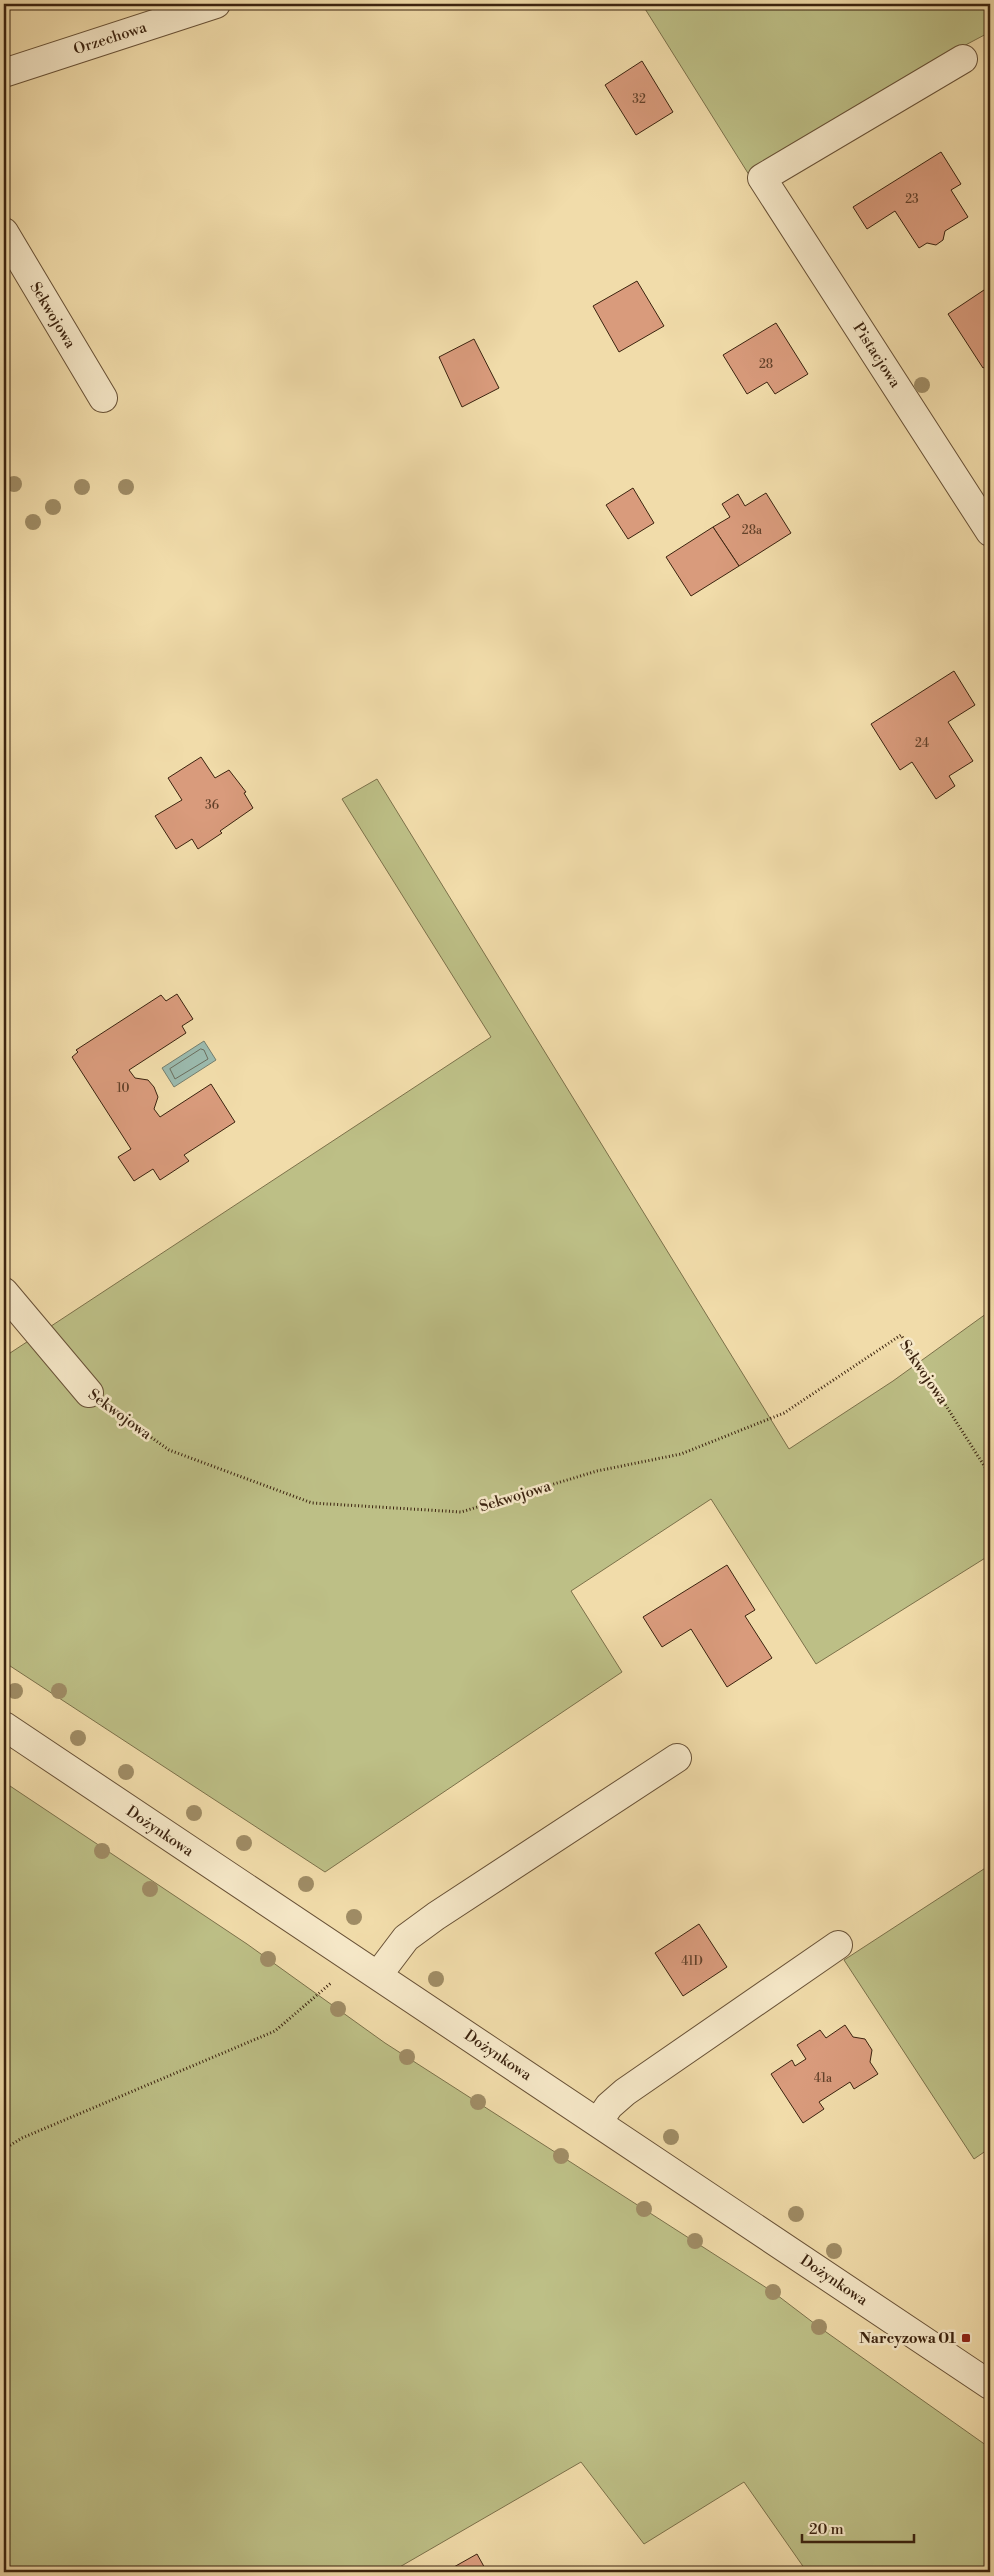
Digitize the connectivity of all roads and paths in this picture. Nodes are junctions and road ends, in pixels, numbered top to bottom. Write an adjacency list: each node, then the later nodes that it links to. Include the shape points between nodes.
1 (216, 4): 3 (street, Orzechowa)
2 (963, 58): 6 (street, Pistacjowa, via 762,178)
3 (4, 73)
4 (4, 232): 5 (street, Sekwojowa)
5 (103, 398)
6 (990, 532)
7 (4, 1292): 8 (street, Sekwojowa)
8 (89, 1393): 9 (path, Sekwojowa, via 169,1450 312,1503 462,1512 597,1471 681,1454 784,1413 901,1335)
9 (990, 1475)
10 (4, 1726): 13 (street, Dożynkowa)
11 (677, 1758): 14 (street, via 436,1916 406,1938)
12 (838, 1945): 15 (street, via 624,2092)
13 (355, 1960): 14 (street, Dożynkowa); 16 (path, via 319,1996 275,2031 22,2138)
14 (378, 1975): 15 (street, Dożynkowa)
15 (598, 2122): 17 (street, Dożynkowa)
16 (4, 2149)
17 (990, 2385)

